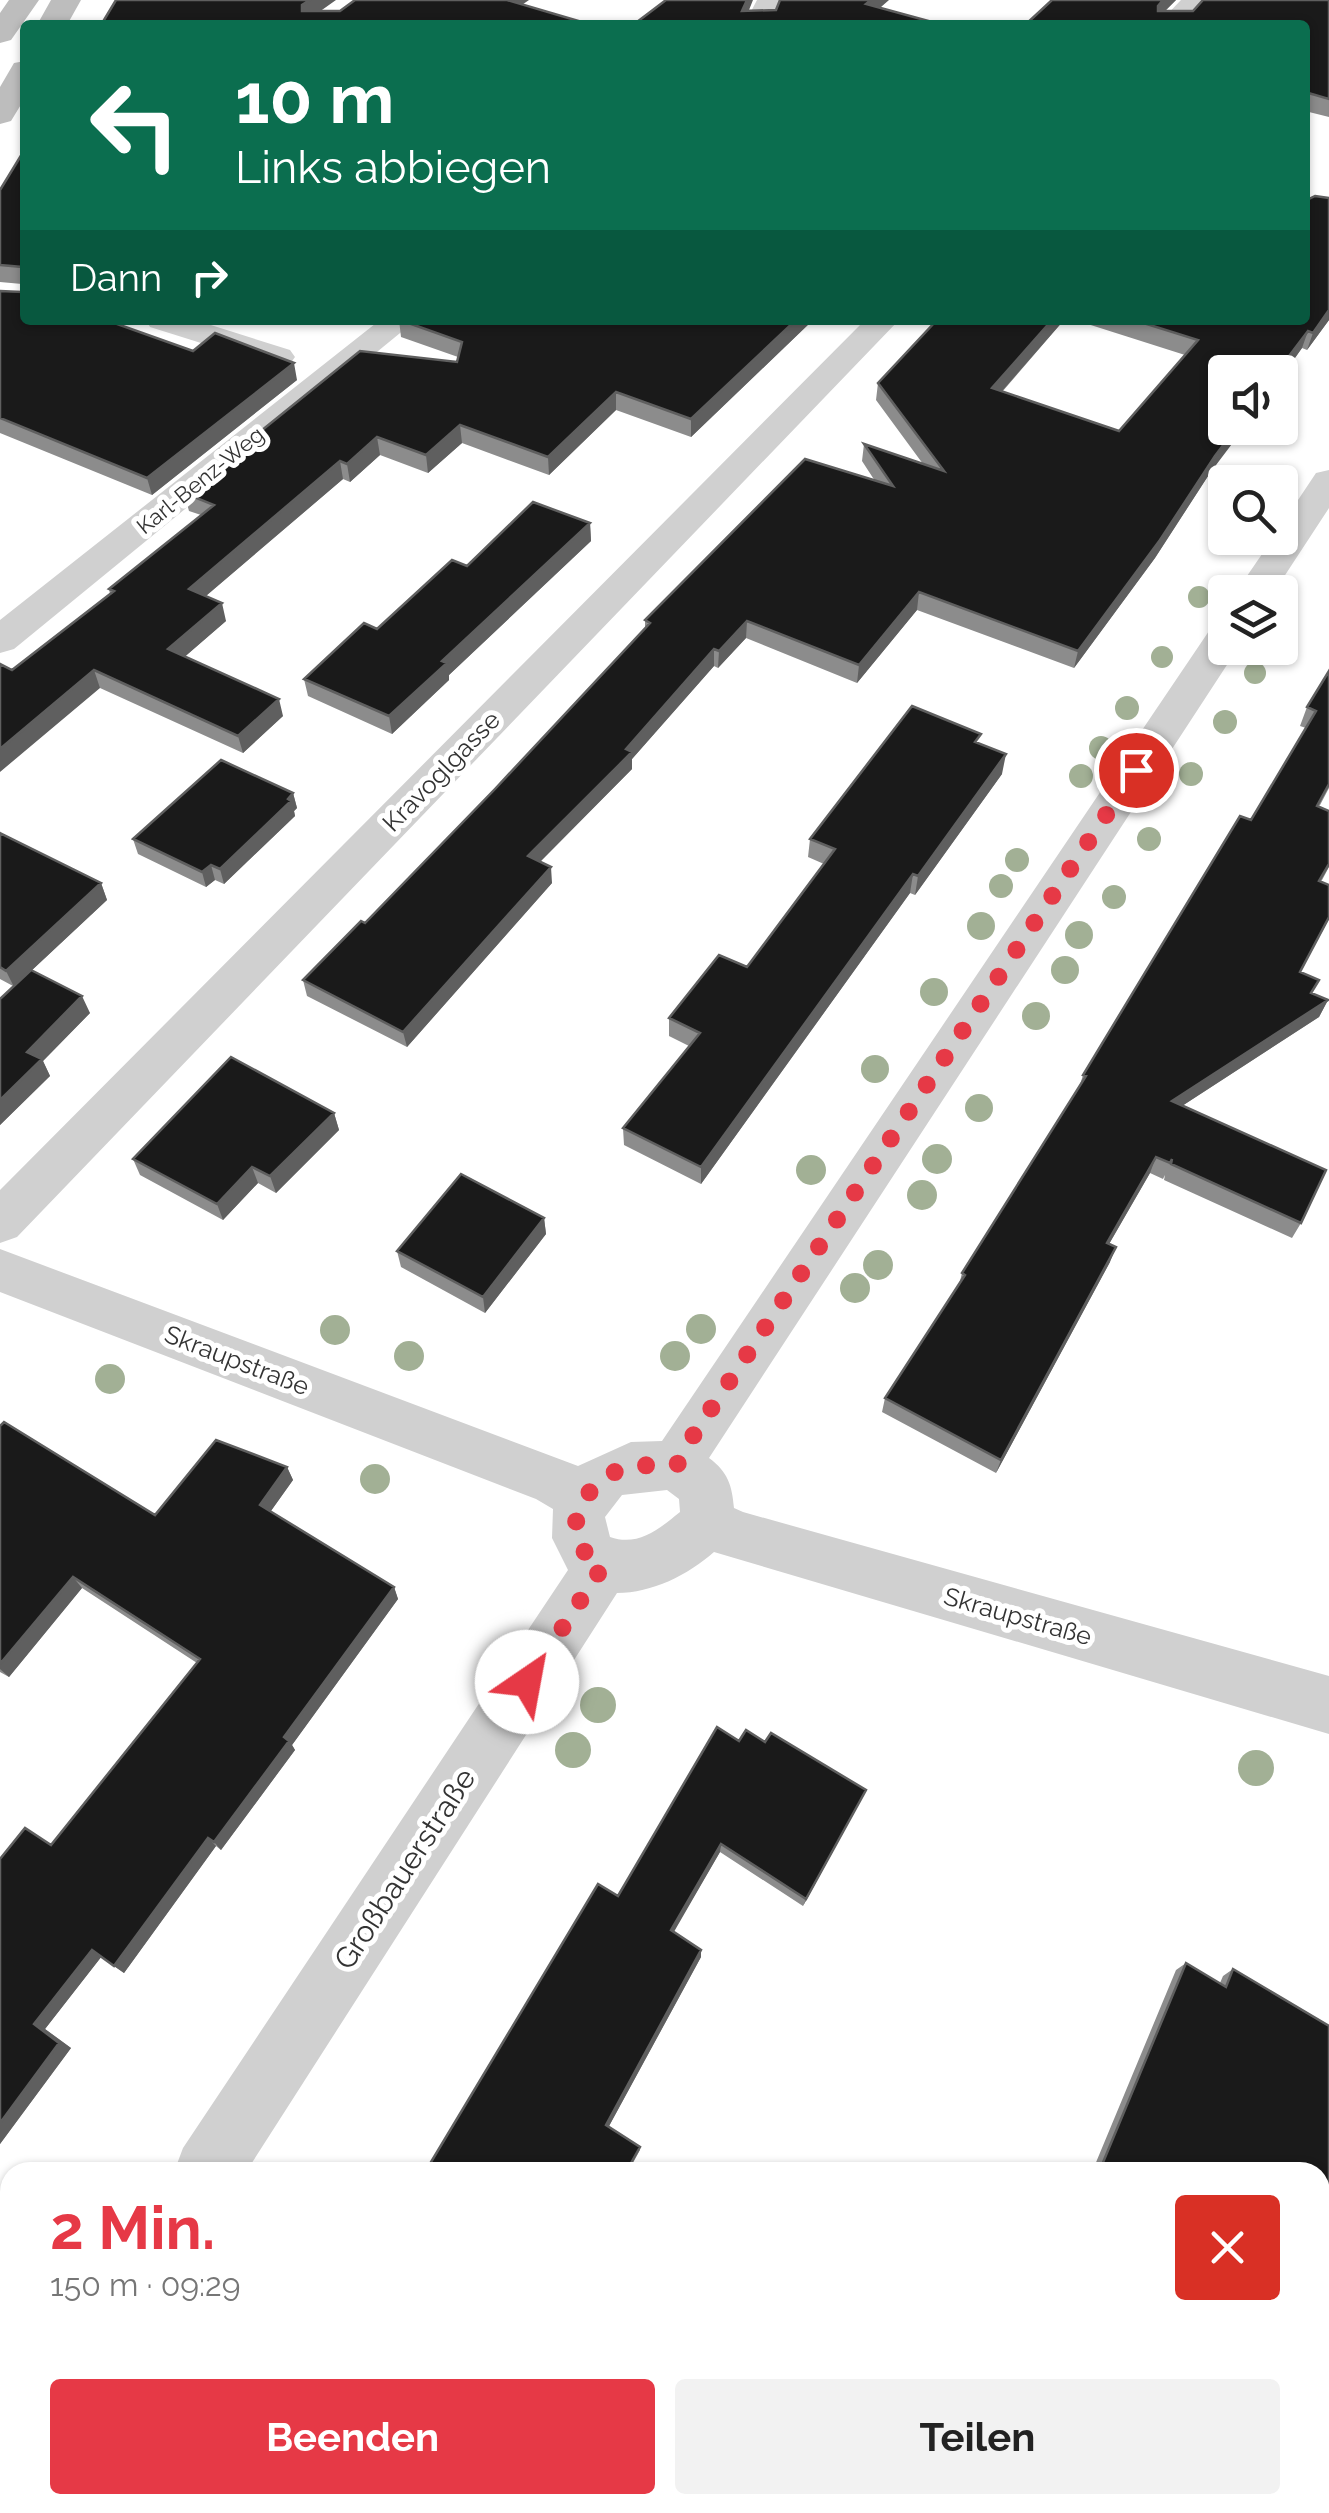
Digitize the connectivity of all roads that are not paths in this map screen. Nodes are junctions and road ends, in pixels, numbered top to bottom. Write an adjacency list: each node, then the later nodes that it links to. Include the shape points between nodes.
1 (24, 0): 4 (main road)
2 (1196, 0): 3 (street)
3 (1176, 20)
4 (0, 34)
5 (20, 81): 6 (main road)
6 (8, 106)
7 (180, 325): 10 (street)
8 (394, 325): 10 (street, Karl-Benz-Weg)
9 (877, 325): 15 (street, Kravoglgasse)
10 (329, 376): 13 (street, Karl-Benz-Weg)
11 (1329, 481): 12 (street)
12 (1266, 575)
13 (0, 640)
14 (1208, 663): 17 (street)
15 (0, 1222)
16 (0, 1270): 18 (street, Skraupstraße)
17 (677, 1465): 18 (street, via 629,1467 605,1477); 19 (street, via 705,1487)
18 (584, 1498): 20 (street, via 575,1530 581,1549)
19 (708, 1523): 20 (street, via 671,1552 637,1566); 21 (street, Skraupstraße)
20 (603, 1566): 22 (street, Großbauerstraße)
21 (1329, 1705)
22 (213, 2162)

